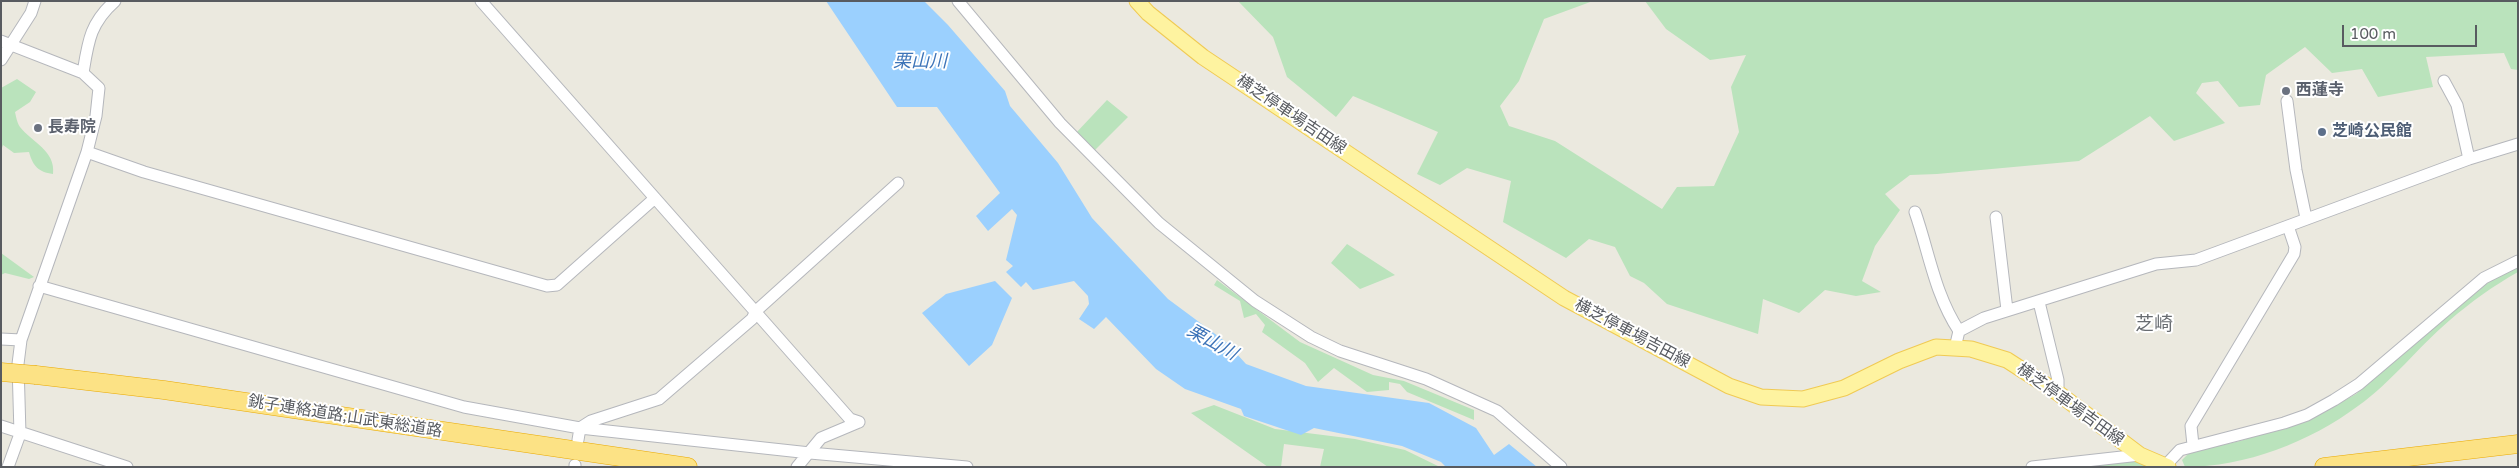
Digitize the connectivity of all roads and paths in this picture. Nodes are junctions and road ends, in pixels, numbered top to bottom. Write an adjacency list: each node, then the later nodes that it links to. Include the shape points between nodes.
1 (36, 1): 6 (street)
2 (115, 1): 8 (street, via 106,8 90,33)
3 (481, 1): 15 (street)
4 (958, 1): 45 (street, via 1060,123 1159,223 1255,300 1311,337 1340,351 1426,379 1497,411)
5 (1137, 1): 28 (main road, 横芝停車場吉田線, via 1203,57 1564,298 1729,386 1760,397 1802,399 1844,388 1936,347)
6 (6, 42): 7 (street); 8 (street)
7 (1, 60)
8 (83, 73): 12 (street, via 99,88)
9 (2444, 82): 13 (street, via 2457,105)
10 (2287, 101): 18 (street)
11 (2518, 144): 13 (street)
12 (87, 152): 15 (street, via 144,172 547,286 557,284); 21 (street)
13 (2469, 159): 18 (street)
14 (898, 183): 24 (street)
15 (655, 198): 24 (street)
16 (1915, 212): 25 (street, via 1931,268)
17 (1996, 218): 23 (street)
18 (2306, 218): 19 (street)
19 (2288, 226): 22 (street, via 2196,260 2156,264); 36 (street, via 2294,254 2191,426)
20 (2518, 261): 36 (street, via 2477,283 2371,374 2334,400 2284,423)
21 (39, 286): 27 (street); 32 (street, via 464,407)
22 (2039, 302): 23 (street); 30 (street, via 2058,380)
23 (2007, 310): 25 (street)
24 (756, 311): 32 (street, via 752,319 659,399 591,421); 37 (street, via 850,419 859,422 821,438)
25 (1958, 331): 28 (street)
26 (1, 339): 27 (street)
27 (21, 340): 33 (street, via 18,364)
28 (1955, 348): 30 (main road, 横芝停車場吉田線, via 1971,349 2008,360)
29 (1, 372): 42 (highway, 銚子連絡道路;山武東総道路, bridge, via 164,390)
30 (2058, 393): 38 (main road, 横芝停車場吉田線)
31 (1, 426): 33 (street)
32 (580, 428): 34 (street); 37 (street)
33 (20, 434): 40 (street); 41 (street)
34 (578, 440)
35 (2518, 444): 47 (highway)
36 (2193, 445): 39 (street, via 2180,450)
37 (810, 453): 43 (street); 44 (street)
38 (2140, 455): 39 (main road, 横芝停車場吉田線); 46 (street)
39 (2167, 466)
40 (8, 467)
41 (127, 467)
42 (688, 467)
43 (797, 467)
44 (967, 467)
45 (1560, 467)
46 (2032, 467)
47 (2324, 467)

